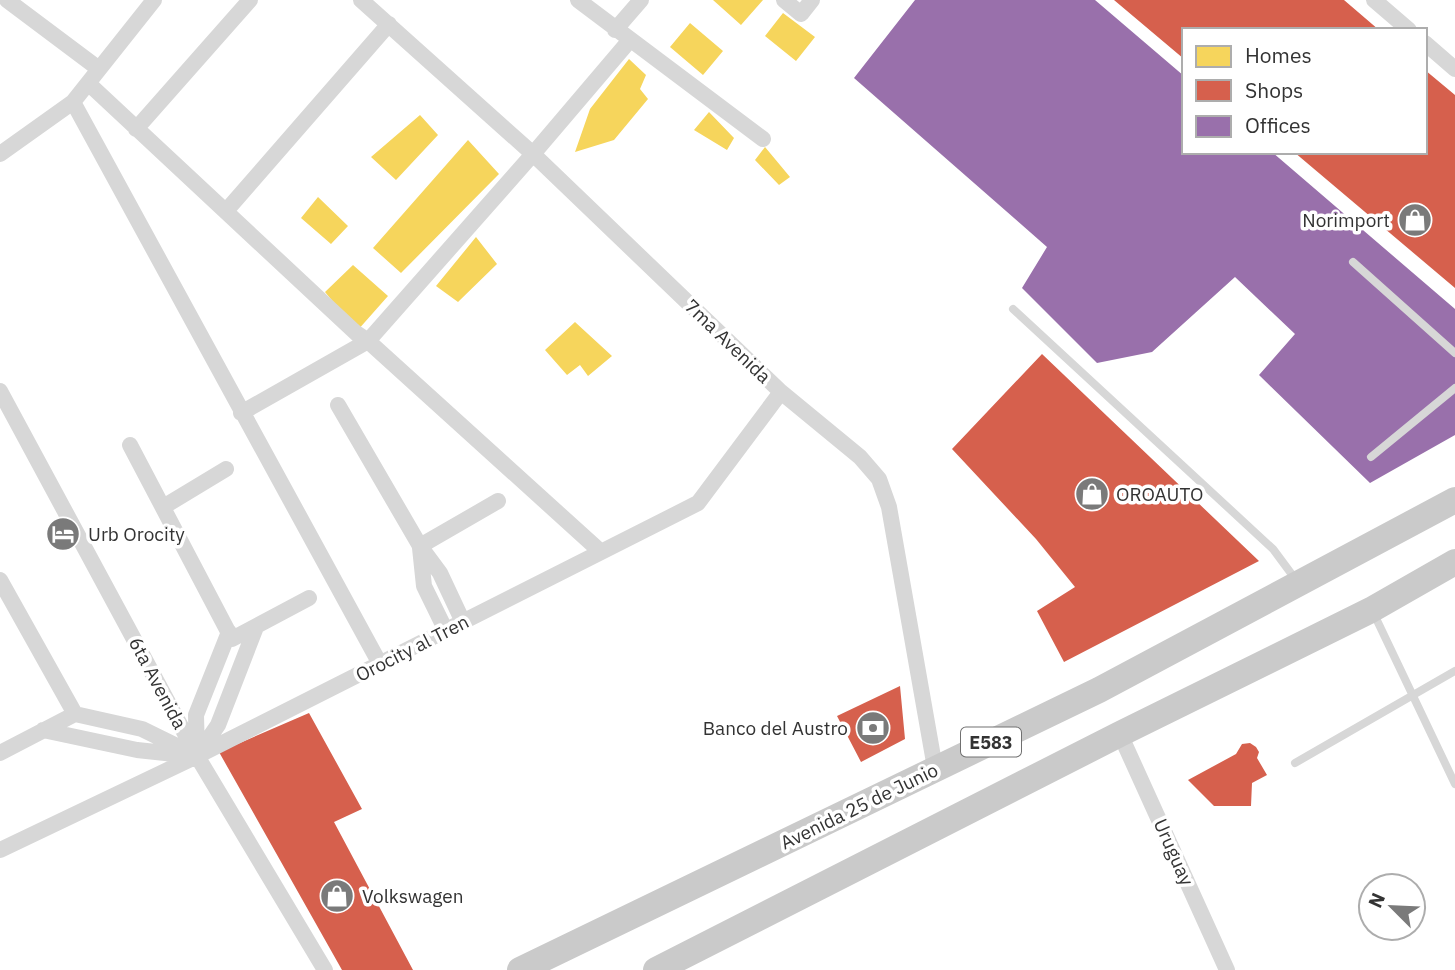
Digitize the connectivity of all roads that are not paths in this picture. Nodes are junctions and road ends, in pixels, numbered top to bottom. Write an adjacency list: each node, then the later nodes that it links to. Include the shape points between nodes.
1 (7, 0): 10 (street); 16 (street)
2 (154, 0): 16 (street)
3 (250, 0): 20 (street)
4 (361, 0): 11 (street, 7ma Avenida)
5 (578, 0): 13 (street)
6 (641, 0): 13 (street)
7 (784, 0): 8 (street, via 801,14)
8 (812, 0)
9 (1374, 0): 12 (street)
10 (0, 11)
11 (389, 24): 23 (street, 7ma Avenida); 24 (street)
12 (1407, 28)
13 (615, 30): 14 (street)
14 (630, 40): 21 (street); 23 (street)
15 (1427, 45): 17 (street)
16 (99, 69): 18 (street)
17 (1455, 69)
18 (88, 83): 19 (street); 20 (street)
19 (73, 102): 22 (street); 33 (street)
20 (136, 129): 24 (street)
21 (763, 139)
22 (0, 154)
23 (533, 154): 27 (street); 31 (street, 7ma Avenida)
24 (226, 211): 27 (street)
25 (1353, 262): 28 (lane)
26 (1013, 309): 44 (lane, via 1273,549)
27 (368, 341): 33 (street); 41 (street)
28 (1455, 353)
29 (1455, 388): 35 (lane)
30 (0, 391): 58 (street, 6ta Avenida)
31 (780, 392): 41 (street, Orocity al Tren, via 698,503); 60 (street, 7ma Avenida, via 860,457 878,479 889,507)
32 (338, 405): 40 (street)
33 (241, 413): 51 (street)
34 (130, 444): 39 (street)
35 (1371, 457)
36 (226, 469): 39 (street)
37 (1455, 500): 44 (main road, Avenida 25 de Junio / E583)
38 (498, 501): 40 (street)
39 (163, 507): 50 (street)
40 (420, 546): 47 (street, via 440,573); 49 (street, via 424,586)
41 (601, 552): 47 (street, Orocity al Tren)
42 (1455, 562): 46 (main road, E583)
43 (0, 580): 54 (street)
44 (1298, 583): 60 (main road, Avenida 25 de Junio / E583, via 1099,690)
45 (309, 598): 48 (street)
46 (1371, 610): 53 (lane); 56 (main road, E583)
47 (463, 622): 49 (street, Orocity al Tren)
48 (256, 627): 50 (street, via 232,639); 58 (street, via 218,724)
49 (446, 631): 51 (street, Orocity al Tren)
50 (229, 632): 58 (street, via 196,715)
51 (380, 664): 58 (street, Orocity al Tren)
52 (1455, 671): 53 (lane)
53 (1412, 694): 59 (lane); 61 (lane)
54 (75, 714): 55 (street); 58 (street, via 142,729)
55 (43, 730): 57 (street); 58 (street, via 137,750)
56 (1120, 734): 65 (main road, E583); 66 (street, Uruguay)
57 (0, 753)
58 (197, 756): 62 (street, Orocity al Tren); 63 (street, 6ta Avenida)
59 (1295, 763)
60 (935, 768): 64 (main road, Avenida 25 de Junio / E583)
61 (1455, 784)
62 (0, 850)
63 (325, 970)
64 (520, 970)
65 (656, 970)
66 (1227, 970)

